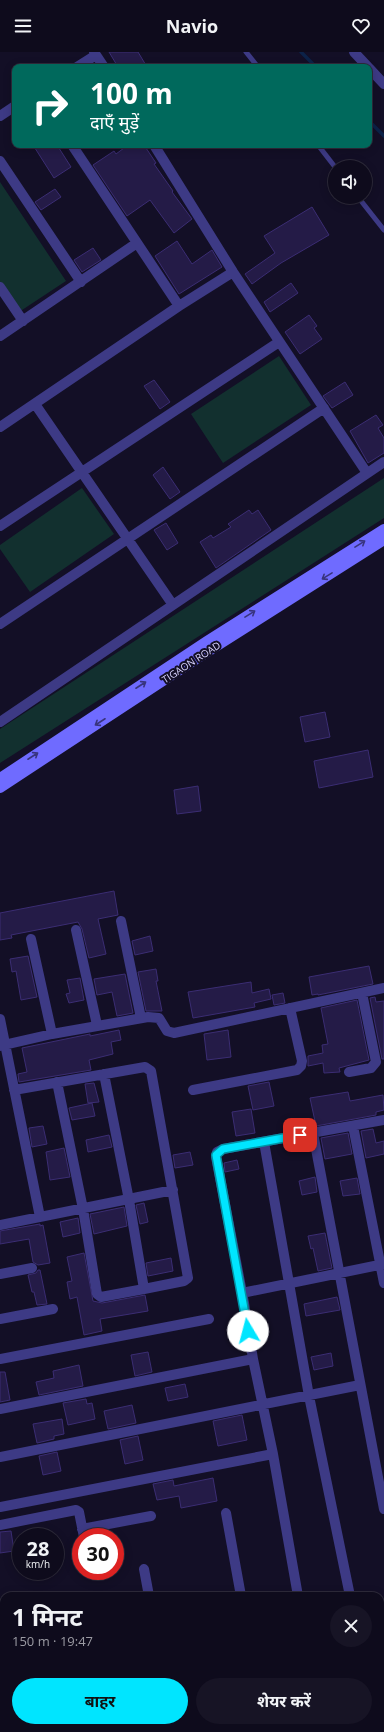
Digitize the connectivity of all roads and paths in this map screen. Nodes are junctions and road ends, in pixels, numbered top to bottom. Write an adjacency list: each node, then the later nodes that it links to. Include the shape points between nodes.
1 (246, 52): 6 (lane)
2 (354, 52): 7 (street)
3 (95, 54): 4 (street); 5 (street)
4 (81, 64)
5 (102, 64)
6 (256, 64)
7 (366, 64)
8 (372, 70): 9 (street)
9 (384, 84)
10 (12, 108): 11 (street)
11 (0, 116)
12 (74, 148): 19 (street)
13 (156, 148): 20 (street)
14 (320, 148): 15 (lane)
15 (330, 160)
16 (0, 161): 21 (street)
17 (364, 204): 18 (lane)
18 (384, 230)
19 (137, 243): 21 (street); 23 (street)
20 (233, 272): 23 (street); 26 (street)
21 (81, 282): 24 (street)
22 (0, 287): 24 (street)
23 (179, 306): 27 (street)
24 (22, 321): 25 (street)
25 (0, 336)
26 (279, 342): 28 (street); 31 (street)
27 (35, 404): 29 (street); 31 (street)
28 (324, 408): 32 (street); 35 (street)
29 (0, 427)
30 (384, 462): 32 (street)
31 (82, 473): 33 (street); 35 (street)
32 (367, 473): 37 (street)
33 (0, 526)
34 (384, 529): 40 (street, one-way to 34, via 207,641)
35 (128, 539): 37 (street); 38 (street)
36 (384, 540): 41 (street, TIGAON ROAD, one-way to 41)
37 (173, 605): 39 (street)
38 (0, 624)
39 (0, 722)
40 (0, 778)
41 (0, 788)
42 (121, 921): 48 (street)
43 (76, 930): 50 (street)
44 (31, 938): 51 (street)
45 (384, 988): 46 (street)
46 (362, 993): 47 (street); 53 (street, via 376,1062 371,1068)
47 (290, 1008): 48 (street, via 174,1033 166,1032 156,1017); 57 (street, via 302,1061 297,1070)
48 (141, 1018): 50 (street)
49 (0, 1019): 52 (street)
50 (97, 1025): 51 (street)
51 (52, 1034): 52 (street)
52 (3, 1046): 56 (street)
53 (349, 1072)
54 (104, 1074): 55 (street); 62 (street, via 145,1067 151,1071); 63 (street)
55 (57, 1082): 56 (street); 64 (street)
56 (14, 1090): 65 (street)
57 (193, 1090)
58 (384, 1120): 59 (street)
59 (353, 1126): 60 (street); 67 (street)
60 (312, 1133): 61 (street); 70 (street)
61 (264, 1142): 72 (street); 74 (street, via 223,1149 216,1157)
62 (173, 1190): 63 (street); 73 (street, via 188,1278)
63 (129, 1200): 64 (street); 73 (street)
64 (83, 1209): 65 (street); 73 (street, via 99,1296)
65 (40, 1217): 66 (street)
66 (0, 1225)
67 (382, 1264): 70 (street); 71 (street)
68 (32, 1268): 69 (street)
69 (0, 1274)
70 (339, 1274): 72 (street); 80 (street)
71 (384, 1283)
72 (288, 1284): 74 (street); 81 (street)
73 (144, 1289)
74 (242, 1293): 79 (street)
75 (53, 1309): 77 (street)
76 (209, 1318): 78 (street)
77 (0, 1319)
78 (0, 1359)
79 (252, 1359): 82 (street); 83 (street)
80 (360, 1386): 81 (street); 87 (street)
81 (309, 1396): 82 (street); 97 (street)
82 (263, 1404): 84 (street); 85 (street)
83 (0, 1409)
84 (273, 1454): 86 (street); 96 (street)
85 (0, 1457)
86 (0, 1507)
87 (384, 1509)
88 (226, 1513): 95 (street)
89 (151, 1516): 92 (street)
90 (0, 1525): 91 (street, via 73,1509 79,1512)
91 (82, 1528)
92 (103, 1528)
93 (144, 1569): 94 (street)
94 (148, 1592)
95 (240, 1592)
96 (297, 1592)
97 (349, 1592)

